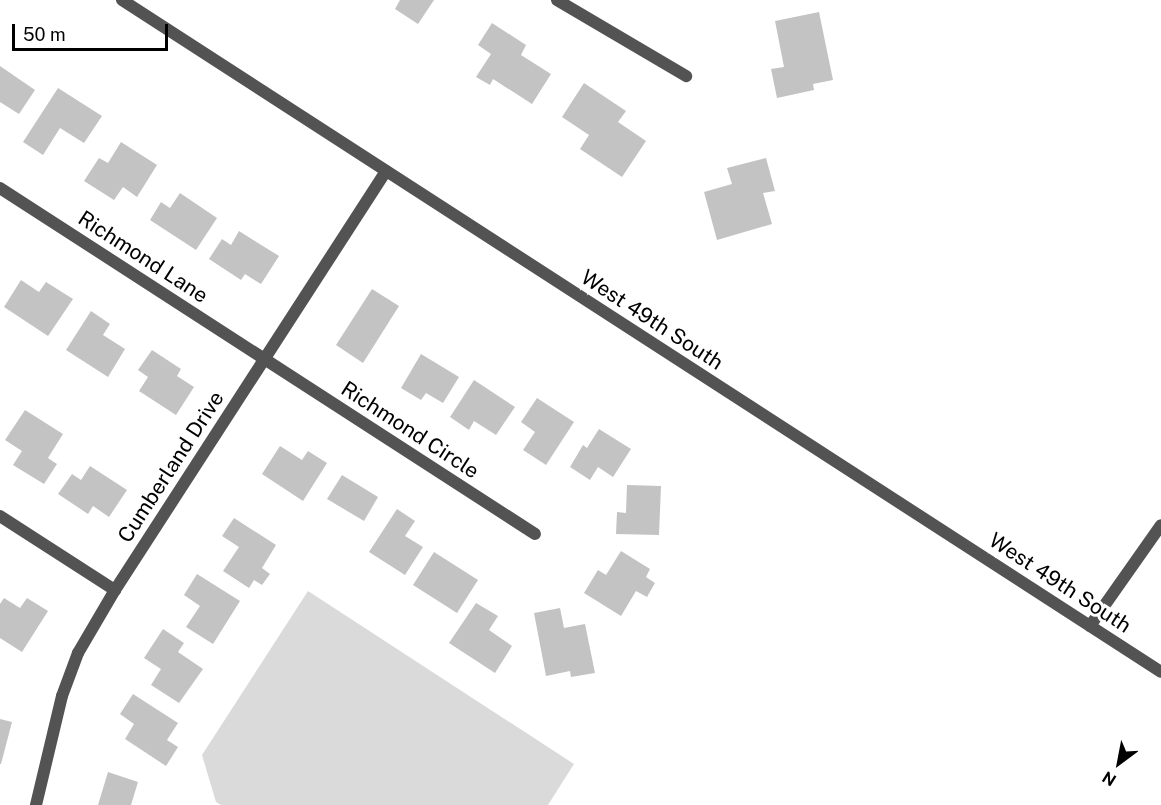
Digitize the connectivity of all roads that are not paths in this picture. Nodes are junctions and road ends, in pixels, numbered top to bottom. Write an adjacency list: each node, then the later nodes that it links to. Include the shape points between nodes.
1 (557, 0): 3 (street)
2 (131, 2): 4 (street, West 49th South)
3 (686, 76)
4 (386, 171): 6 (street, Cumberland Drive); 11 (street, West 49th South)
5 (0, 188): 6 (street, Richmond Lane)
6 (264, 358): 9 (street, Richmond Circle); 10 (street, Cumberland Drive)
7 (0, 516): 10 (street)
8 (1161, 525): 11 (street)
9 (535, 534)
10 (115, 590): 13 (street, Cumberland Drive, via 78,653 62,696)
11 (1090, 626): 12 (street, West 49th South)
12 (1161, 672)
13 (36, 805)

